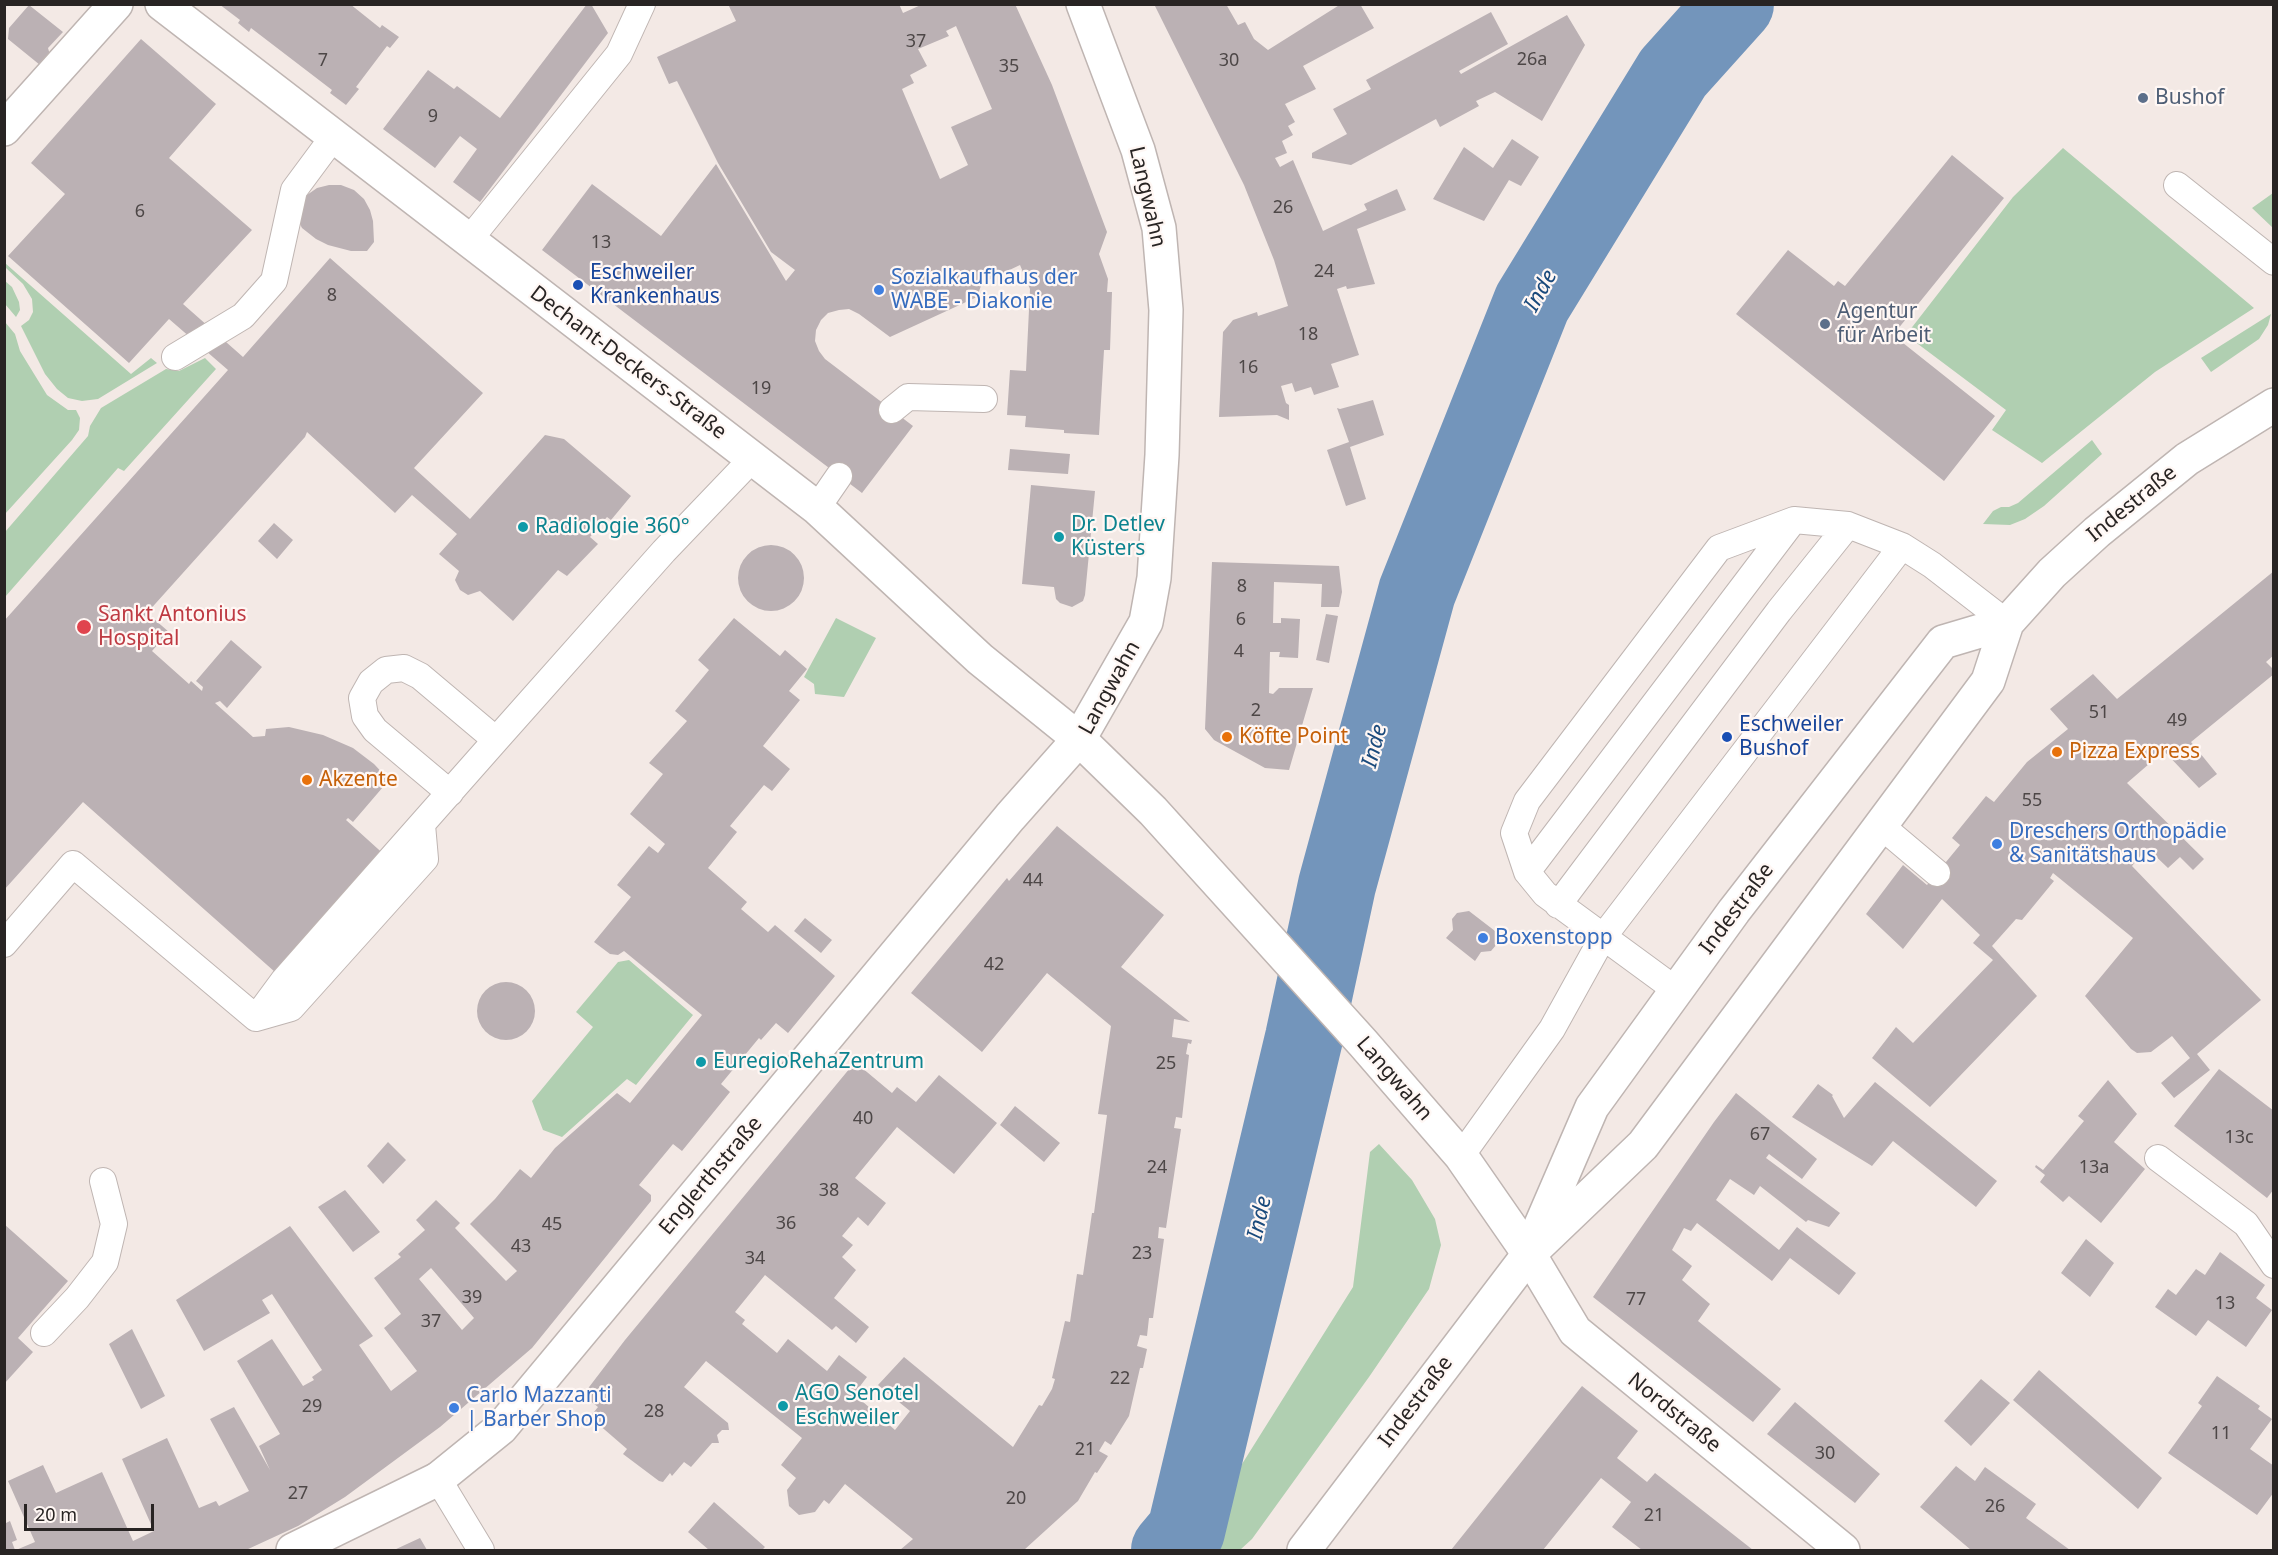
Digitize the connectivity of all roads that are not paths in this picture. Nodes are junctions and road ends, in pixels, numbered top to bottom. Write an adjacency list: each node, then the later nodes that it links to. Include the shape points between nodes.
1 (116, 4): 5 (main road)
2 (162, 4): 6 (main road, Dechant-Deckers-Straße)
3 (642, 4): 8 (lane, via 619,54)
4 (1083, 4): 21 (main road, Langwahn, via 1138,150 1159,228 1166,310 1155,567 1146,622)
5 (4, 129)
6 (334, 136): 8 (main road, Dechant-Deckers-Straße); 10 (lane, via 294,190 274,281 243,316)
7 (2177, 185): 9 (lane)
8 (469, 240): 14 (main road, Dechant-Deckers-Straße)
9 (2274, 262)
10 (175, 357)
11 (984, 399): 13 (lane, via 908,397)
12 (2274, 405): 20 (main road, Indestraße, via 2187,459 2052,573)
13 (892, 410)
14 (753, 458): 16 (main road, Dechant-Deckers-Straße); 22 (lane, via 664,551)
15 (839, 476): 16 (lane)
16 (816, 507): 21 (main road, Dechant-Deckers-Straße, via 980,659)
17 (1794, 520): 18 (lane); 26 (lane); 26 (lane, via 1719,548 1541,782 1527,801 1514,833)
18 (1848, 525): 19 (lane); 28 (lane)
19 (1902, 546): 20 (lane); 29 (lane)
20 (2007, 622): 25 (main road, Indestraße, via 1988,681); 31 (main road, Indestraße, via 1943,642)
21 (1079, 739): 33 (main road, Langwahn, via 1153,811); 39 (main road, Englerthstraße, via 501,1428)
22 (496, 740): 23 (lane); 23 (lane, via 420,676 404,668 386,670 371,682 362,698 365,716 375,730)
23 (450, 794): 24 (lane)
24 (422, 825): 32 (lane, via 284,980); 32 (lane, via 425,859 291,1008)
25 (1880, 825): 27 (lane); 36 (main road, Indestraße, via 1643,1145)
26 (1527, 872): 28 (lane)
27 (1937, 873)
28 (1558, 905): 29 (lane)
29 (1603, 937): 31 (lane); 33 (lane, via 1552,1029)
30 (4, 944): 32 (lane, via 73,864)
31 (1676, 990): 36 (main road, Indestraße, via 1592,1107)
32 (256, 1018)
33 (1461, 1156): 36 (main road, Langwahn)
34 (2158, 1158): 37 (lane, via 2246,1224)
35 (103, 1181): 38 (lane, via 114,1224 105,1262)
36 (1529, 1254): 40 (main road, Nordstraße, via 1575,1331); 43 (main road, Indestraße)
37 (2274, 1265)
38 (44, 1333)
39 (438, 1479): 41 (main road, Englerthstraße); 42 (lane)
40 (1829, 1546)
41 (293, 1551)
42 (481, 1551)
43 (1304, 1551)

